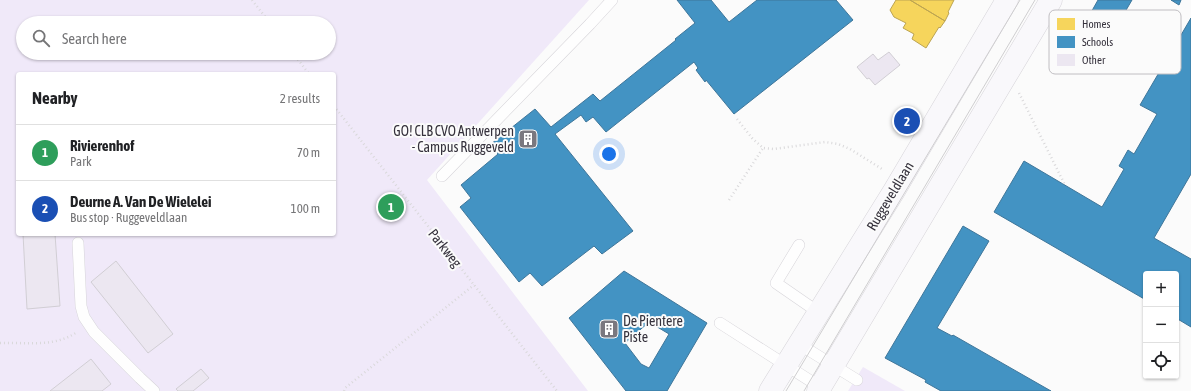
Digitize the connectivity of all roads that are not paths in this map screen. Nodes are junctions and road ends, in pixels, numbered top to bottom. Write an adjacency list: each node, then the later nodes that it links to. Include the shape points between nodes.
1 (612, 0): 4 (lane)
2 (1007, 0): 7 (street, Ruggeveldlaan, via 894,191)
3 (1050, 0): 11 (street)
4 (442, 176)
5 (78, 243): 14 (lane, via 81,306 84,317)
6 (799, 245): 7 (lane, via 776,283)
7 (818, 312): 9 (street, Ruggeveldlaan)
8 (720, 323): 10 (lane)
9 (799, 344): 10 (street, Ruggeveldlaan); 11 (lane)
10 (786, 364): 13 (lane); 15 (street, Ruggeveldlaan)
11 (833, 365): 12 (lane); 13 (street)
12 (857, 380)
13 (819, 389)
14 (154, 391)
15 (770, 391)

